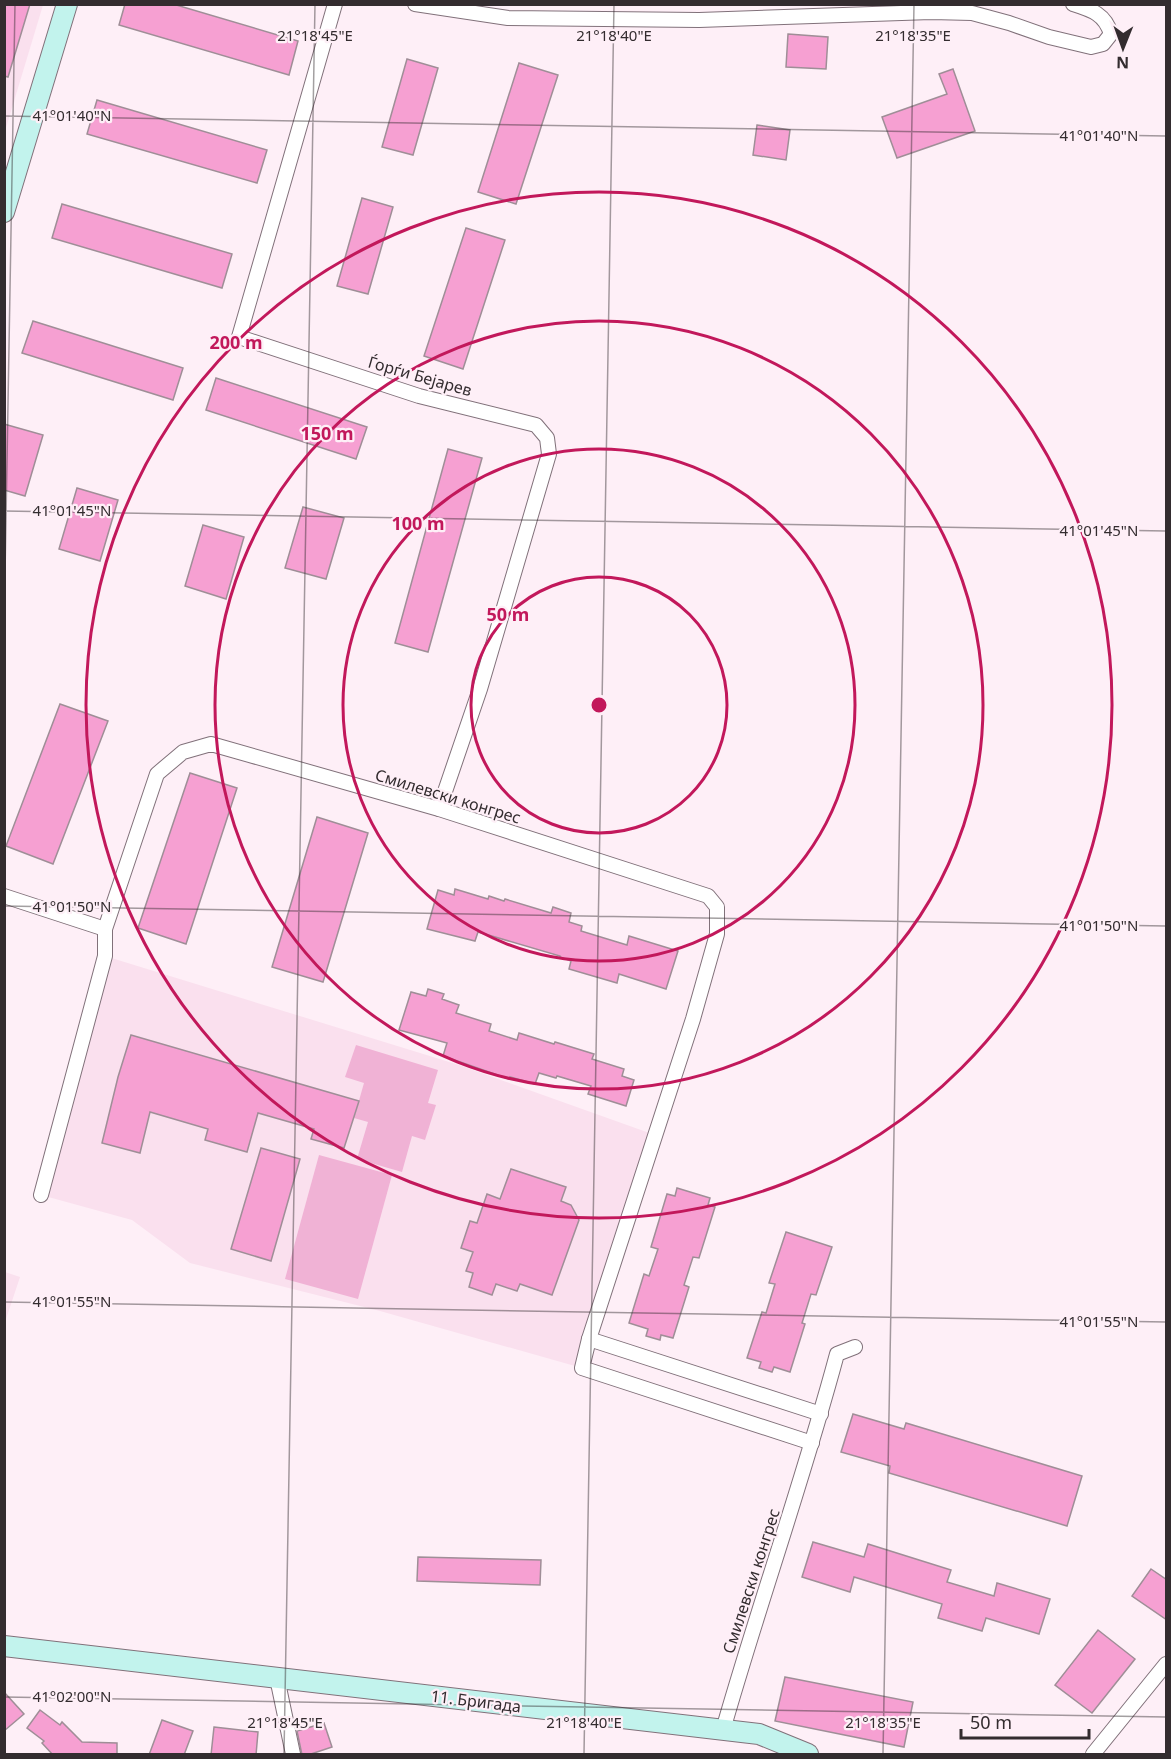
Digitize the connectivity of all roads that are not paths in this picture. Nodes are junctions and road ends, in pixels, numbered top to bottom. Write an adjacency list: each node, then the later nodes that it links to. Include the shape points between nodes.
1 (68, 4): 5 (main road)
2 (335, 4): 6 (street, Ѓорѓи Бејарев, via 239,337 419,396 536,426 547,438 549,454 480,690)
3 (415, 4): 4 (street, via 508,18 699,20 972,13 1091,47 1103,44 1110,34 1107,22 1091,10)
4 (1073, 4)
5 (4, 212)
6 (439, 809): 8 (street, Смилевски конгрес, via 211,744 183,752 157,774); 10 (street, Смилевски конгрес, via 708,896 717,907 717,934 693,1019)
7 (4, 896): 8 (street)
8 (105, 929): 9 (street, Смилевски конгрес, via 105,956)
9 (41, 1195)
10 (589, 1339): 12 (street); 13 (street, Смилевски конгрес, via 582,1368)
11 (855, 1347): 12 (street, Смилевски конгрес, via 837,1354)
12 (821, 1414): 13 (street, Смилевски конгрес)
13 (812, 1443): 17 (street, Смилевски конгрес)
14 (4, 1646): 16 (main road, 11. Бригада)
15 (1167, 1664): 21 (street)
16 (277, 1678): 17 (main road, 11. Бригада); 19 (street)
17 (723, 1730): 18 (main road, 11. Бригада, via 759,1734)
18 (780, 1749): 20 (main road, 11. Бригада)
19 (293, 1755)
20 (808, 1755)
21 (1093, 1755)

